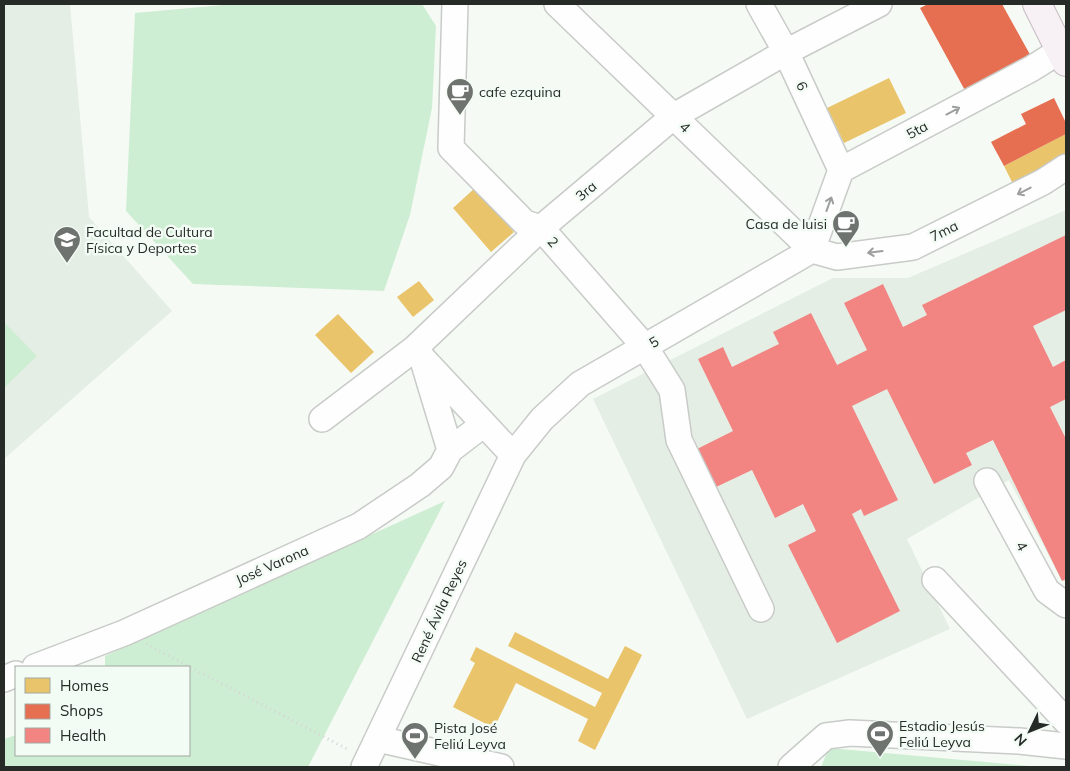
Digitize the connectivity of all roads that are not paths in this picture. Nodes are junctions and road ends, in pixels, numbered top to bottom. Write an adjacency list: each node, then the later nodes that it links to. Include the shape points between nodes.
1 (456, 4): 11 (street, 2, via 450,148 525,223)
2 (557, 4): 8 (street, 4)
3 (759, 4): 6 (street, 6)
4 (879, 4): 6 (street, 3ra)
5 (1037, 4): 7 (main road)
6 (786, 52): 8 (street, 3ra); 10 (street, 6)
7 (1064, 53): 10 (street, 5ta, one-way to 7)
8 (674, 116): 11 (street, 3ra); 12 (street, 4)
9 (1066, 167): 12 (street, 7ma, one-way to 12, via 1043,182 913,247 837,257)
10 (841, 170): 12 (street, one-way to 10)
11 (541, 228): 13 (street, 2); 14 (street, 3ra)
12 (812, 250): 13 (street, 5)
13 (645, 347): 18 (street, 5, via 580,384 542,419); 22 (street, 2, via 672,390 680,440)
14 (418, 354): 15 (street, 3ra); 16 (street); 17 (street)
15 (322, 419)
16 (484, 424): 17 (street, José Varona); 18 (street)
17 (450, 450): 23 (street, José Varona, via 441,467 420,485 359,526 124,633)
18 (513, 454): 26 (street, René Ávila Reyes)
19 (986, 481): 21 (street, 4, via 1047,591)
20 (935, 580): 24 (street)
21 (1066, 605)
22 (761, 608)
23 (38, 666)
24 (1066, 721)
25 (1066, 746): 28 (street, via 850,733 826,736)
26 (370, 755): 27 (street)
27 (501, 767)
28 (791, 767)

